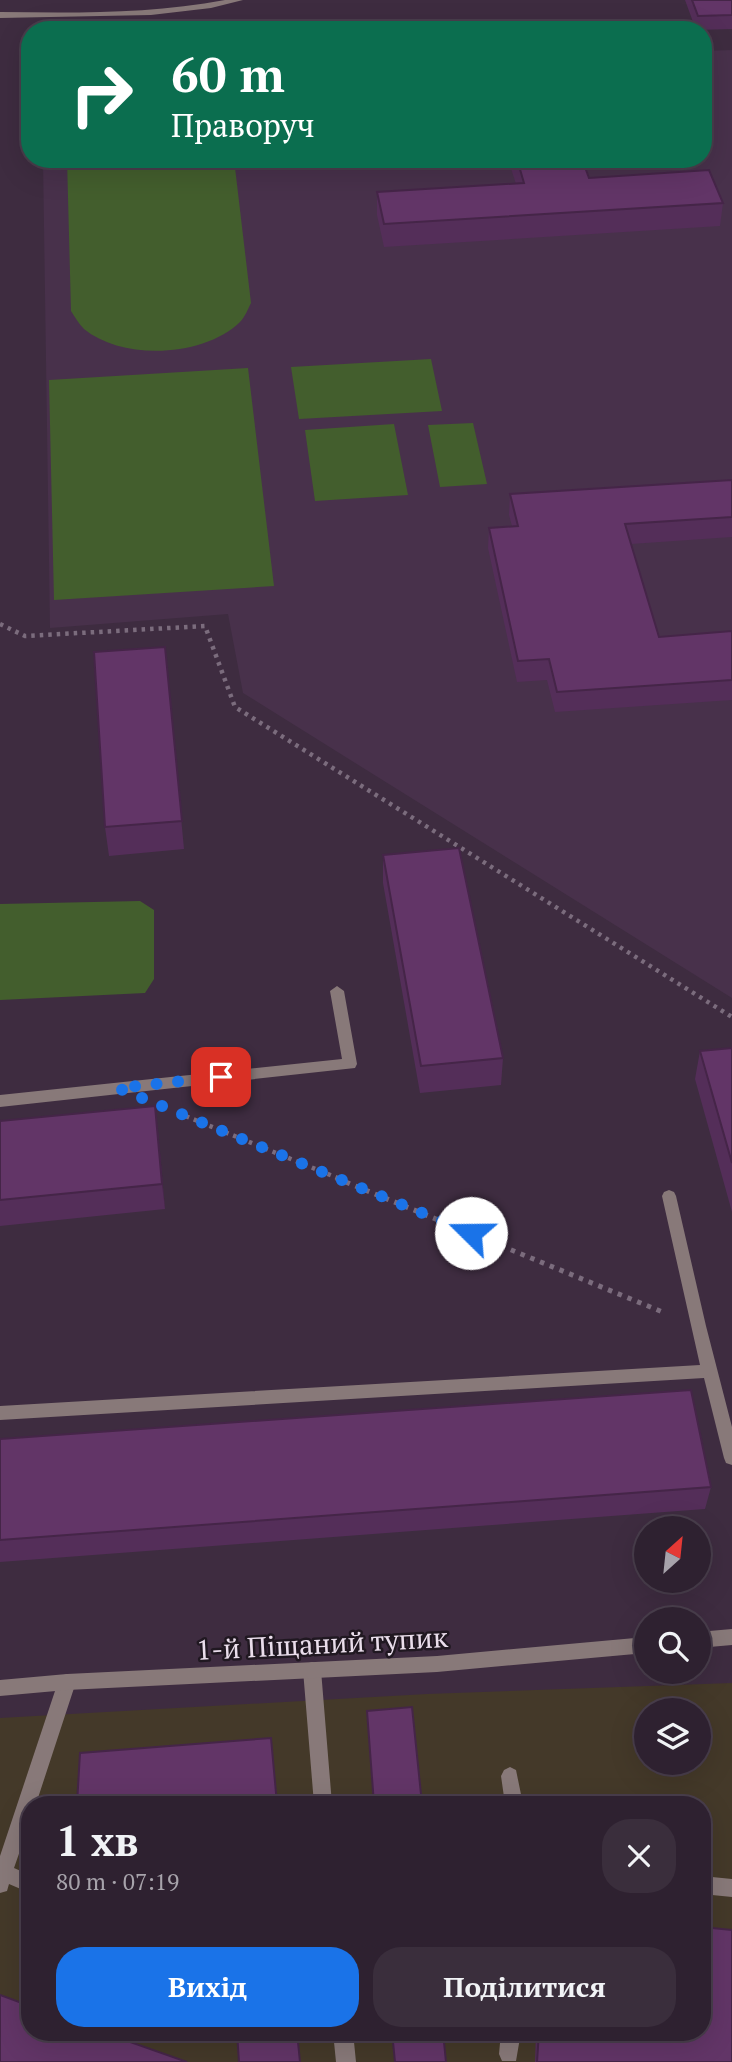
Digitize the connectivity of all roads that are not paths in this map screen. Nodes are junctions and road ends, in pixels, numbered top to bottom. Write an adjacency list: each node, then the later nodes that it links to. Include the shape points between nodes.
1 (239, 0): 2 (street, via 215,5)
2 (167, 4): 3 (street, via 80,16)
3 (0, 15)
4 (337, 991): 5 (street, via 350,1064)
5 (0, 1101)
6 (669, 1196): 7 (street)
7 (710, 1371): 8 (street); 9 (street)
8 (0, 1413)
9 (732, 1458)
10 (732, 1637): 11 (street)
11 (711, 1639)
12 (634, 1646): 13 (street, 1-й Піщаний тупик)
13 (312, 1670): 14 (street, 1-й Піщаний тупик); 18 (street)
14 (66, 1682): 15 (street, 1-й Піщаний тупик); 17 (street)
15 (0, 1688)
16 (510, 1776): 19 (street)
17 (29, 1796)
18 (323, 1796)
19 (513, 1796)
20 (21, 1821): 21 (street)
21 (2, 1879): 22 (street)
22 (21, 1882)
23 (711, 1886): 24 (street)
24 (732, 1888)
25 (344, 2041): 28 (street)
26 (510, 2041): 27 (street)
27 (509, 2053)
28 (346, 2062)

